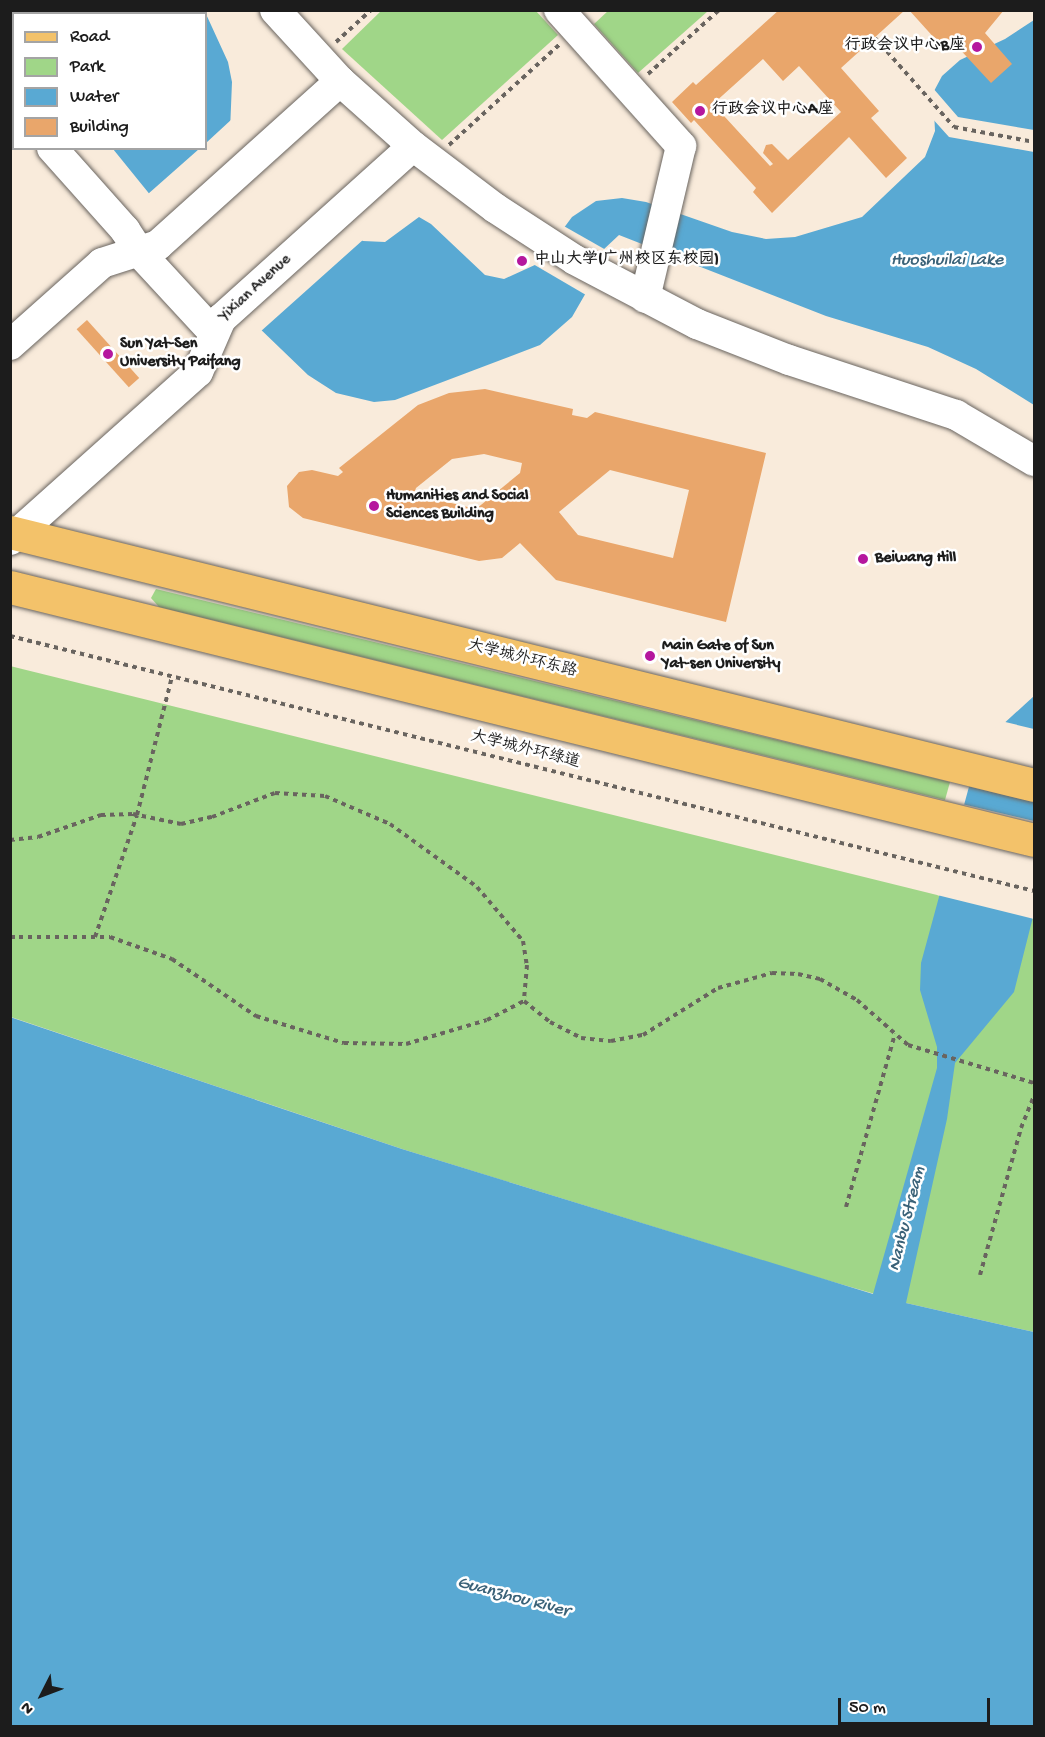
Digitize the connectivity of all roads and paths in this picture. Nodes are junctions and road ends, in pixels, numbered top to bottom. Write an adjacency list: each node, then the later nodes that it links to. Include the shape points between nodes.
1 (275, 10): 6 (lane)
2 (371, 10): 6 (path)
3 (719, 10): 8 (path)
4 (567, 20): 8 (lane); 11 (path)
5 (875, 38): 9 (path, via 954,127)
6 (318, 58): 7 (lane)
7 (340, 81): 11 (lane); 12 (lane, via 154,248)
8 (631, 90): 13 (lane, via 681,146)
9 (1035, 142)
10 (54, 150): 12 (lane, via 125,230)
11 (422, 153): 13 (lane, via 545,242); 14 (lane, Yixian Avenue, via 339,212 236,305)
12 (140, 253): 14 (lane); 15 (lane, via 118,255 102,263)
13 (645, 298): 16 (lane, via 697,324 778,356 956,415)
14 (213, 332): 17 (lane, Yixian Avenue, via 207,359 198,372)
15 (10, 345)
16 (1035, 461)
17 (13, 535): 21 (main road, 大学城外环东路)
18 (10, 587): 24 (main road)
19 (10, 636): 25 (path, 大学城外环绿道)
20 (172, 677): 22 (path)
21 (1035, 785)
22 (137, 815): 23 (path, via 101,815 38,837); 27 (path); 28 (path, via 181,824 283,793 325,796 356,807 420,842 477,887 509,922 523,941 527,965)
23 (10, 840)
24 (1035, 840)
25 (1035, 891)
26 (10, 937): 27 (path)
27 (95, 937): 28 (path, via 110,937 172,959 256,1016 344,1043 406,1044 487,1020)
28 (524, 1001): 29 (path, via 550,1022 581,1038 611,1041 643,1035 718,988 772,973 798,974 820,979 857,1000)
29 (895, 1034): 30 (path, via 908,1045); 32 (path)
30 (1035, 1083)
31 (1035, 1095): 33 (path, via 1021,1128)
32 (846, 1207)
33 (980, 1275)

